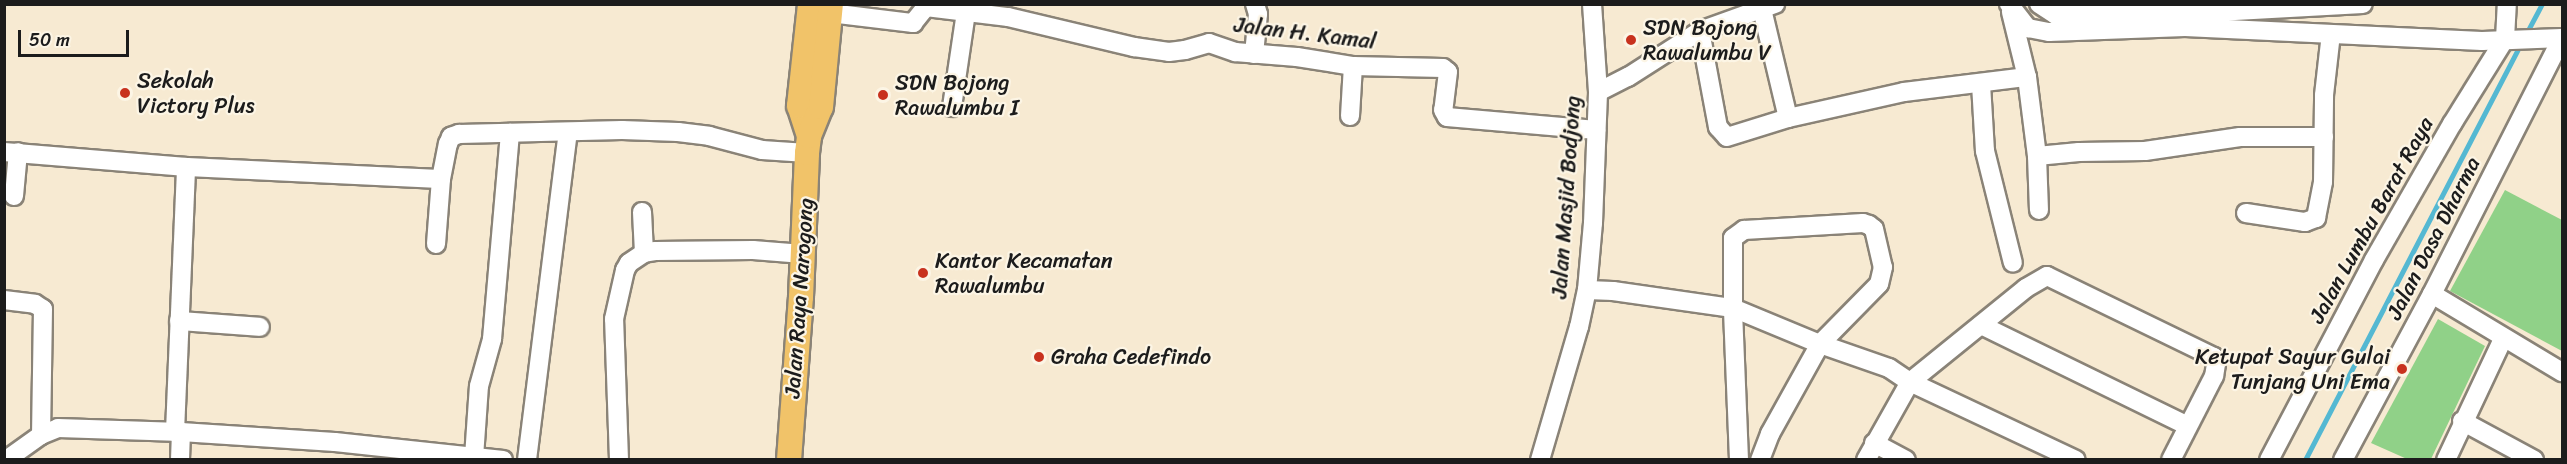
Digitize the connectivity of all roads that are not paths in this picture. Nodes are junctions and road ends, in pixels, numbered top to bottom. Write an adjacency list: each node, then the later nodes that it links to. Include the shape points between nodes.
1 (1255, 4): 14 (street, via 1258,14)
2 (1592, 4): 18 (street, Jalan Masjid Bodjong)
3 (2009, 4): 11 (street, via 2028,28 2049,32 2185,27); 16 (street)
4 (2039, 4): 5 (street, via 2056,15 2180,14)
5 (2363, 4)
6 (2507, 4): 13 (street, Jalan Lumbu Barat Raya)
7 (824, 7): 9 (street, Jalan H. Kamal, via 913,23 926,7); 26 (main road, Jalan Raya Narogong, via 799,106)
8 (1769, 7): 10 (street); 21 (street)
9 (966, 12): 14 (street, Jalan H. Kamal, via 1008,17 1134,47 1169,52 1209,43); 19 (street)
10 (1700, 31): 18 (street, via 1628,78); 21 (street, via 1721,133 1735,136)
11 (2331, 34): 13 (street); 25 (street)
12 (2562, 38): 13 (street); 40 (street, Jalan Dasa Dharma)
13 (2511, 39): 70 (street, Jalan Lumbu Barat Raya, via 2452,124 2374,260)
14 (1254, 54): 15 (street, Jalan H. Kamal)
15 (1353, 66): 20 (street); 22 (street, Jalan H. Kamal, via 1446,69 1443,110 1450,118)
16 (2027, 77): 17 (street); 28 (street)
17 (1981, 84): 21 (street, via 1904,92); 38 (street, via 1985,151)
18 (1598, 92): 22 (street, Jalan Masjid Bodjong)
19 (952, 107)
20 (1350, 116)
21 (1788, 118)
22 (1596, 130): 39 (street, Jalan Masjid Bodjong)
23 (510, 133): 24 (street); 30 (street, via 451,137); 56 (street, via 492,339 479,386)
24 (568, 133): 26 (street, via 678,132 762,150); 60 (street)
25 (2324, 137): 28 (street, via 2240,137 2145,151); 34 (street, via 2323,182 2316,218 2298,222)
26 (808, 145): 37 (main road, Jalan Raya Narogong)
27 (11, 152): 29 (street); 31 (street)
28 (2037, 156): 32 (street)
29 (186, 167): 30 (street); 43 (street)
30 (441, 179): 35 (street)
31 (14, 196)
32 (2039, 210)
33 (642, 212): 36 (street)
34 (2246, 213)
35 (436, 244)
36 (644, 253): 37 (street, via 753,250); 61 (street, via 625,270 614,319)
37 (803, 254): 62 (main road, Jalan Raya Narogong)
38 (2013, 263)
39 (1587, 290): 42 (street); 63 (street, Jalan Masjid Bodjong)
40 (2432, 294): 46 (street); 71 (street, Jalan Dasa Dharma)
41 (4, 300): 53 (street, via 35,303 43,309)
42 (1733, 308): 47 (street); 47 (street, via 1733,238 1737,233 1863,223 1874,229 1883,267 1879,284); 64 (street)
43 (179, 321): 45 (street); 52 (street)
44 (1980, 325): 49 (street); 51 (street); 51 (street, via 2047,276 2214,357 2214,376)
45 (260, 327)
46 (2503, 339): 48 (street); 50 (street)
47 (1820, 344): 49 (street, via 1889,368); 65 (street)
48 (2562, 372)
49 (1910, 381): 54 (street); 68 (street)
50 (2462, 422): 72 (street); 73 (street)
51 (2188, 426): 69 (street)
52 (178, 432): 53 (street, via 58,428); 55 (street, via 335,442); 58 (street)
53 (41, 435): 57 (street)
54 (1874, 443): 66 (street); 67 (street)
55 (442, 457): 56 (street)
56 (474, 457): 59 (street)
57 (6, 459)
58 (180, 459)
59 (503, 459)
60 (526, 459)
61 (620, 459)
62 (789, 459)
63 (1540, 459)
64 (1739, 459)
65 (1760, 459)
66 (1866, 459)
67 (1906, 459)
68 (2076, 459)
69 (2171, 459)
70 (2269, 459)
71 (2343, 459)
72 (2446, 459)
73 (2534, 459)

